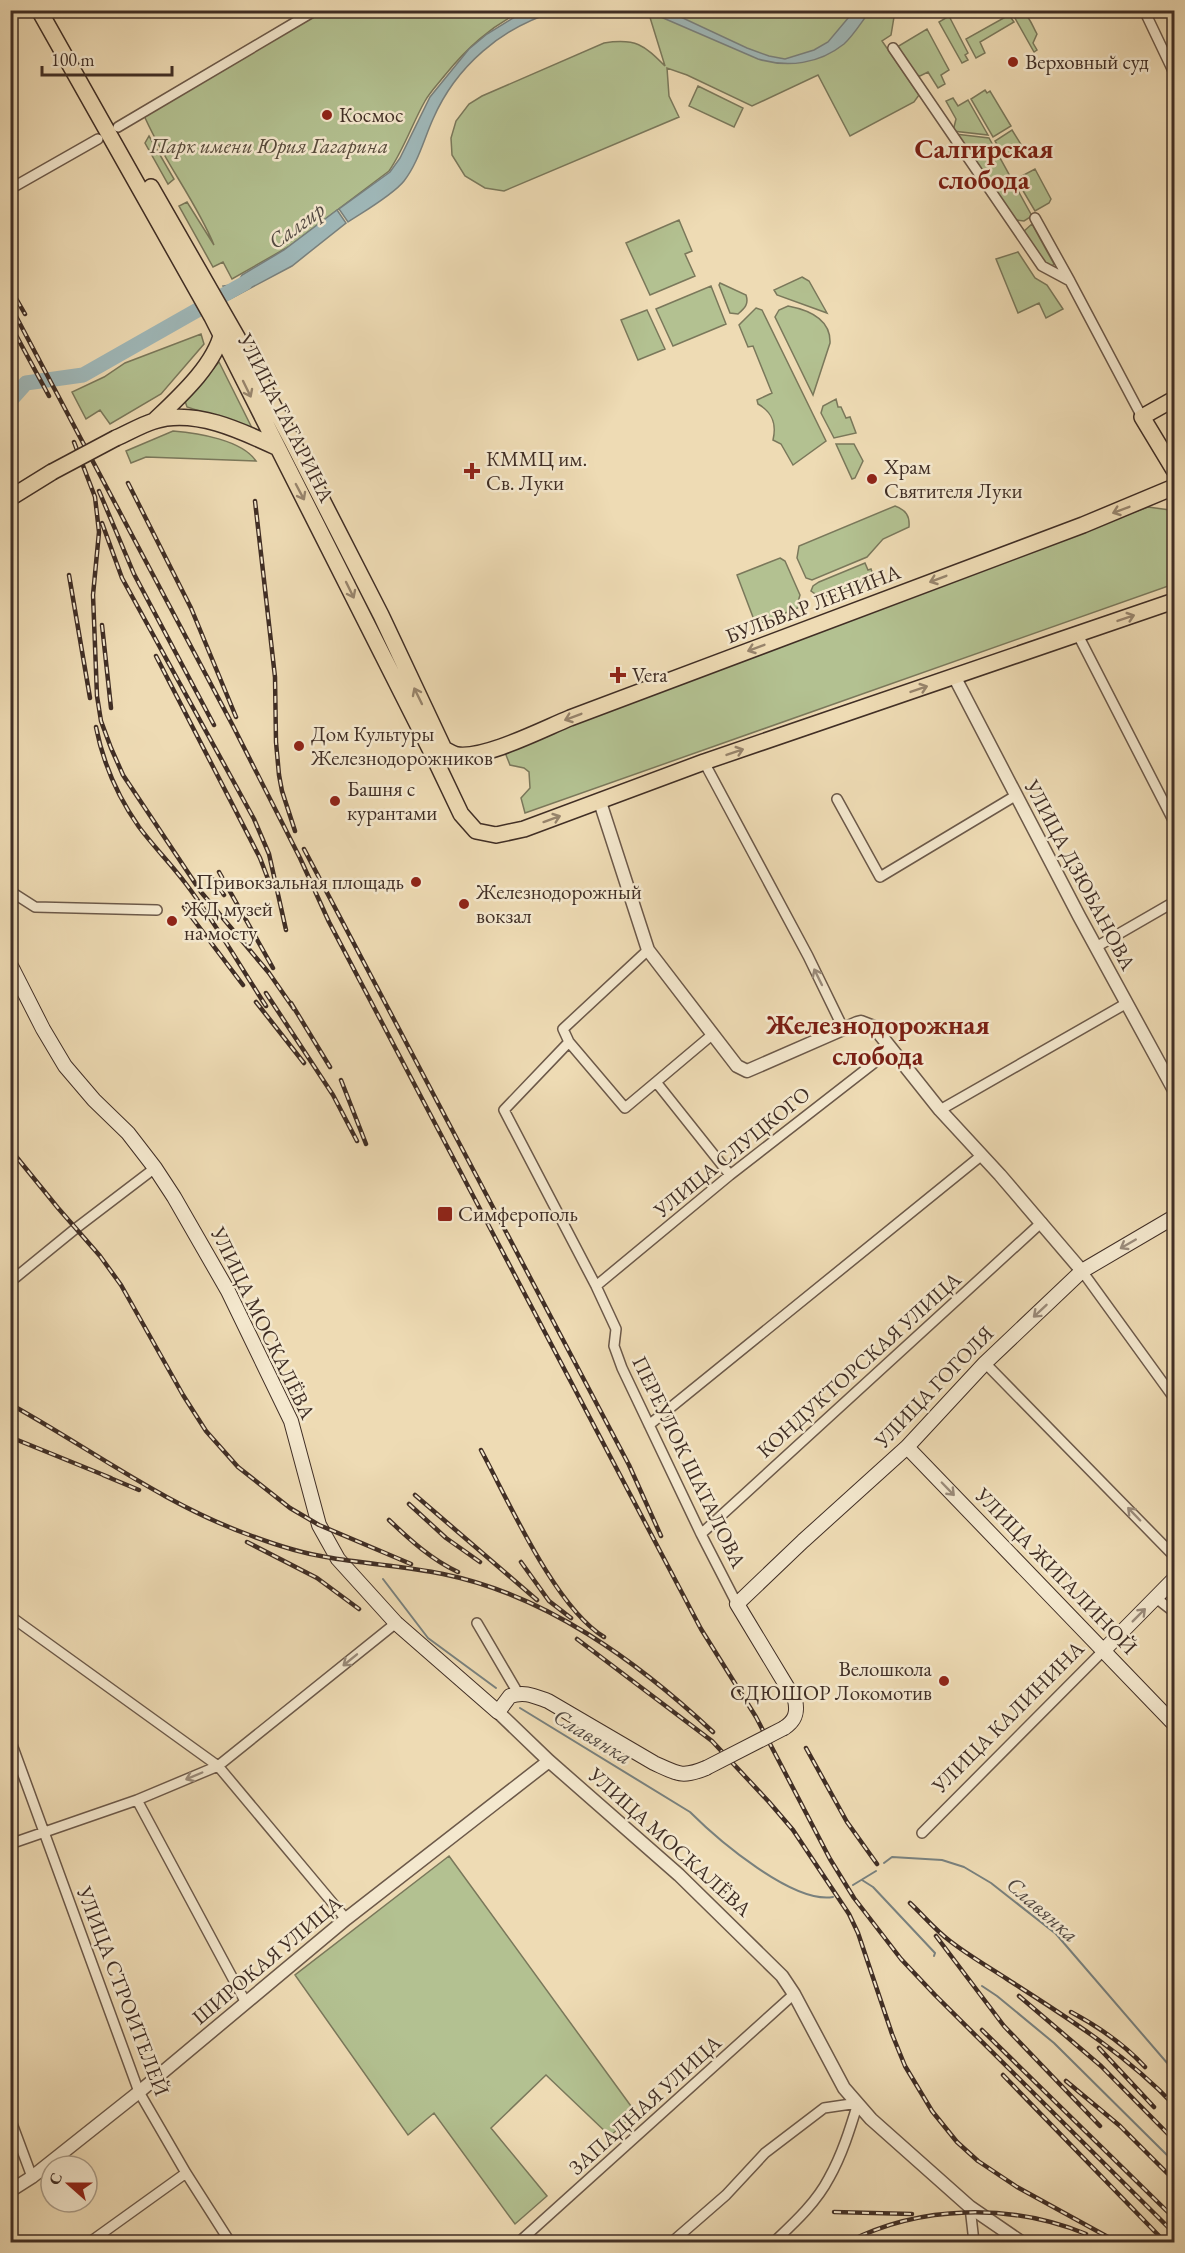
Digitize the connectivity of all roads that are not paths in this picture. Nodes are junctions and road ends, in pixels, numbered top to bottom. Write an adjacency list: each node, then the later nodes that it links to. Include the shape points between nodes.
1 (39, 10): 12 (main road, УЛИЦА ГАГАРИНА)
2 (51, 10): 7 (main road, УЛИЦА ГАГАРИНА)
3 (316, 10): 7 (street)
4 (1144, 10): 6 (street)
5 (893, 48): 11 (street, via 1042,266)
6 (1174, 73)
7 (123, 124): 12 (main road, УЛИЦА ГАГАРИНА)
8 (98, 139): 9 (street)
9 (10, 189)
10 (1035, 218): 11 (street)
11 (1070, 281): 16 (street)
12 (201, 287): 13 (main road, УЛИЦА ГАГАРИНА)
13 (219, 318): 14 (main road, УЛИЦА ГАГАРИНА); 19 (main road, УЛИЦА ГАГАРИНА, via 237,337)
14 (221, 336): 17 (main road, via 214,354); 18 (main road, УЛИЦА ГАГАРИНА, one-way to 18)
15 (1174, 399): 16 (main road)
16 (1142, 417): 20 (main road)
17 (154, 421): 18 (main road, via 197,418); 22 (main road, bridge, via 52,472)
18 (276, 447): 19 (main road); 30 (main road, УЛИЦА ГАГАРИНА, one-way to 30, via 461,814 476,831 496,835 524,829)
19 (302, 461): 26 (main road, УЛИЦА ГАГАРИНА, one-way to 19, via 444,749)
20 (1174, 470)
21 (1174, 487): 26 (main road, БУЛЬВАР ЛЕНИНА, one-way to 26, via 502,746)
22 (10, 498)
23 (1174, 601): 24 (main road, one-way to 23)
24 (1077, 633): 25 (main road); 31 (street)
25 (954, 676): 27 (main road, one-way to 25); 28 (street, УЛИЦА ДЗЮБАНОВА)
26 (465, 755)
27 (704, 762): 30 (main road); 39 (street, one-way to 27)
28 (1015, 796): 29 (street, via 880,877); 35 (street, УЛИЦА ДЗЮБАНОВА)
29 (837, 799)
30 (600, 802): 36 (street)
31 (1174, 822)
32 (10, 891): 34 (street, via 35,907)
33 (1174, 902): 35 (street)
34 (157, 910)
35 (1096, 947): 38 (street, УЛИЦА ДЗЮБАНОВА)
36 (648, 950): 40 (street); 41 (street, via 563,1029)
37 (10, 964): 47 (main road, УЛИЦА МОСКАЛЁВА, via 65,1066)
38 (1127, 1003): 44 (street, УЛИЦА ДЗЮБАНОВА); 45 (street)
39 (844, 1030): 40 (street, via 747,1071 737,1066); 42 (street, via 861,1022 869,1023)
40 (713, 1034): 43 (street)
41 (569, 1042): 43 (street, via 625,1108); 53 (street, ПЕРЕУЛОК ШАТАЛОВА, via 504,1110)
42 (892, 1048): 45 (street); 48 (street, УЛИЦА СЛУЦКОГО)
43 (656, 1082): 48 (street)
44 (1174, 1090)
45 (940, 1110): 46 (street)
46 (982, 1155): 50 (street); 56 (street)
47 (155, 1168): 52 (street); 65 (main road, УЛИЦА МОСКАЛЁВА, via 228,1291 291,1421 320,1526 338,1559)
48 (730, 1175): 53 (street, УЛИЦА СЛУЦКОГО)
49 (1174, 1217): 51 (main road, УЛИЦА ГОГОЛЯ, one-way to 51)
50 (1042, 1222): 51 (street); 58 (street, КОНДУКТОРСКАЯ УЛИЦА)
51 (1082, 1271): 54 (main road, УЛИЦА ГОГОЛЯ, one-way to 54); 55 (street)
52 (10, 1282)
53 (596, 1286): 56 (street, ПЕРЕУЛОК ШАТАЛОВА, via 616,1329 614,1346 622,1368)
54 (985, 1363): 57 (main road, УЛИЦА ГОГОЛЯ); 59 (street, one-way to 54)
55 (1174, 1398)
56 (649, 1425): 58 (street, ПЕРЕУЛОК ШАТАЛОВА)
57 (907, 1447): 62 (main road, УЛИЦА ГОГОЛЯ); 67 (main road, УЛИЦА ЖИГАЛИНОЙ, one-way to 67)
58 (701, 1534): 62 (street, ПЕРЕУЛОК ШАТАЛОВА)
59 (1174, 1556)
60 (1174, 1580): 61 (main road, УЛИЦА КАЛИНИНА)
61 (1156, 1598): 63 (street); 67 (main road, УЛИЦА КАЛИНИНА, one-way to 61)
62 (737, 1604): 68 (main road, bridge, via 795,1700 796,1715 784,1728 689,1775 654,1763 548,1701)
63 (1174, 1612)
64 (10, 1616): 73 (street)
65 (396, 1623): 69 (main road, УЛИЦА МОСКАЛЁВА); 73 (street, one-way to 73)
66 (477, 1623): 68 (street)
67 (1103, 1651): 70 (main road, УЛИЦА ЖИГАЛИНОЙ); 76 (street, УЛИЦА КАЛИНИНА)
68 (518, 1693): 69 (main road, via 510,1696)
69 (498, 1712): 72 (street, УЛИЦА МОСКАЛЁВА)
70 (1174, 1724)
71 (10, 1739): 75 (street, УЛИЦА СТРОИТЕЛЕЙ)
72 (549, 1761): 78 (street, ШИРОКАЯ УЛИЦА); 79 (street, УЛИЦА МОСКАЛЁВА, via 679,1875 782,1976)
73 (218, 1766): 74 (street, one-way to 74); 78 (street)
74 (137, 1800): 75 (street); 80 (street)
75 (43, 1832): 77 (street); 81 (street, УЛИЦА СТРОИТЕЛЕЙ)
76 (922, 1833)
77 (10, 1844)
78 (346, 1919): 80 (street, ШИРОКАЯ УЛИЦА)
79 (794, 1994): 82 (street, УЛИЦА МОСКАЛЁВА, via 844,2088); 90 (street, ЗАПАДНАЯ УЛИЦА)
80 (246, 2003): 81 (street, ШИРОКАЯ УЛИЦА)
81 (139, 2092): 84 (street, УЛИЦА СТРОИТЕЛЕЙ); 85 (street, ШИРОКАЯ УЛИЦА)
82 (858, 2103): 87 (street, УЛИЦА МОСКАЛЁВА); 91 (street, via 824,2108 765,2153 726,2195); 92 (street, via 829,2179 805,2212)
83 (10, 2118): 85 (street)
84 (186, 2173): 88 (street); 89 (street, УЛИЦА СТРОИТЕЛЕЙ)
85 (32, 2177): 86 (street, ШИРОКАЯ УЛИЦА)
86 (10, 2191)
87 (970, 2207): 93 (street); 94 (street, УЛИЦА МОСКАЛЁВА)
88 (90, 2242)
89 (230, 2242)
90 (519, 2242)
91 (672, 2242)
92 (774, 2242)
93 (974, 2242)
94 (1021, 2242)

